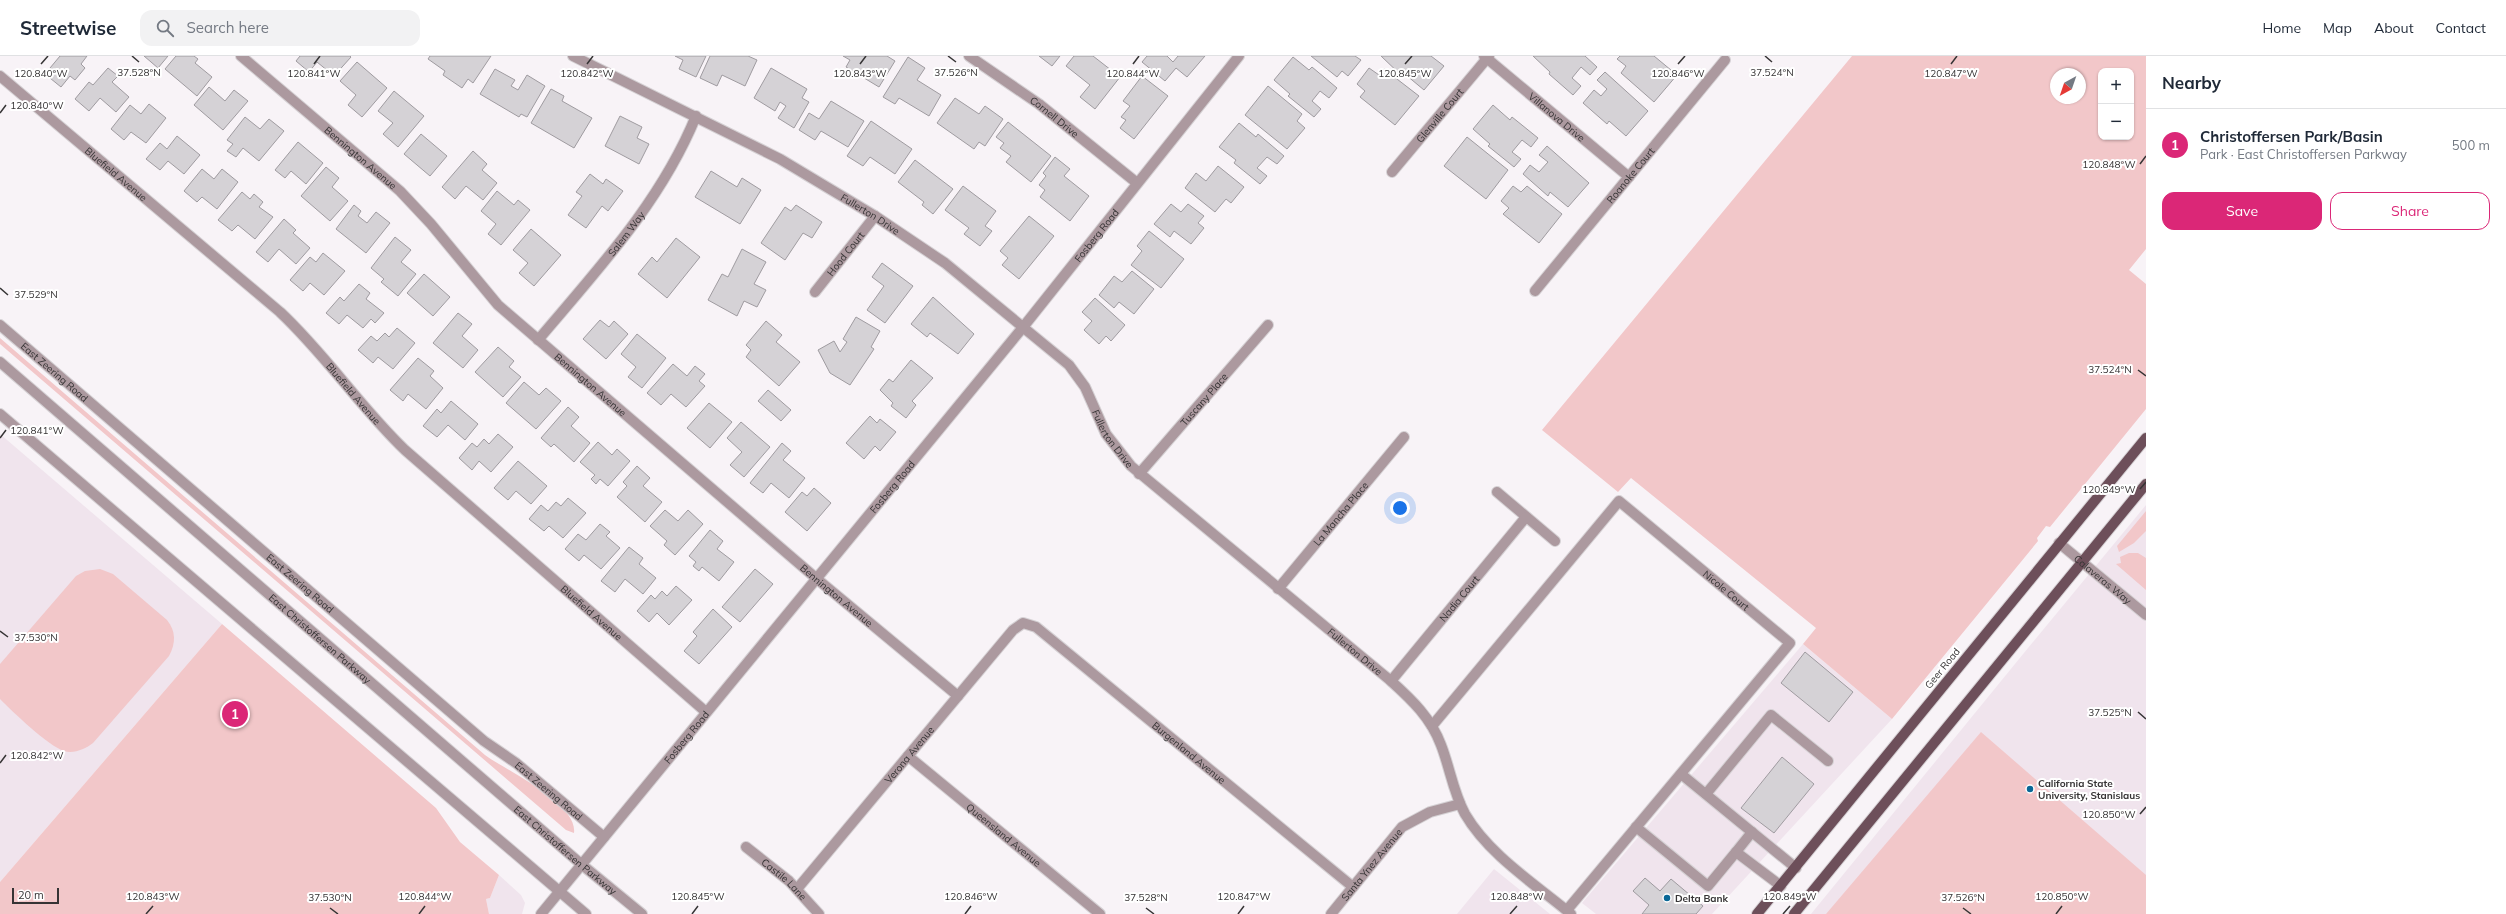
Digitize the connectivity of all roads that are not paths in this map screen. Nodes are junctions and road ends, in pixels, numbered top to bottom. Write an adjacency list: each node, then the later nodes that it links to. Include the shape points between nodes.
1 (241, 56): 18 (street, Bennington Avenue, via 400,191 498,305)
2 (573, 56): 8 (street, Fullerton Drive)
3 (969, 56): 11 (street, Cornell Drive, via 1038,104)
4 (1239, 56): 11 (street, Fosberg Road)
5 (1487, 57): 9 (street, Glenville Court); 10 (street, Villanova Drive)
6 (1725, 60): 10 (street, Roanoke Court)
7 (0, 76): 36 (street, Bluefield Avenue, via 280,312 321,353 376,420 415,460)
8 (696, 116): 12 (street, Fullerton Drive, via 780,158); 18 (street, Salem Way, via 674,161 639,218)
9 (1392, 172)
10 (1630, 177): 13 (street, Roanoke Court)
11 (1137, 182): 17 (street, Fosberg Road)
12 (875, 216): 14 (street, Hood Court); 17 (street, Fullerton Drive, via 945,263)
13 (1536, 291)
14 (815, 292)
15 (0, 325): 45 (street, East Zeering Road, via 484,741 510,758)
16 (1268, 325): 23 (street, Tuscany Place)
17 (1024, 326): 23 (street, Fullerton Drive, via 1075,372 1106,434 1123,459); 30 (street, Fosberg Road)
18 (538, 340): 30 (street, Bennington Avenue)
19 (0, 362): 48 (street, East Christoffersen Parkway)
20 (0, 414): 53 (street)
21 (1404, 437): 31 (street, La Mancha Place)
22 (2146, 438): 28 (main road, Geer Road)
23 (1139, 474): 31 (street, Fullerton Drive)
24 (2146, 484): 29 (main road)
25 (1498, 492): 26 (street)
26 (1526, 517): 27 (street); 34 (street, Nadia Court)
27 (1555, 541)
28 (2059, 543): 29 (street, Calaveras Way); 49 (main road, Geer Road)
29 (2082, 562): 32 (street, Calaveras Way); 62 (main road)
30 (816, 579): 35 (street, Bennington Avenue); 36 (street, Fosberg Road)
31 (1278, 589): 34 (street, Fullerton Drive)
32 (2146, 617)
33 (1023, 623): 35 (street, Verona Avenue, via 1013,630); 51 (street, Burgenland Avenue, via 1036,626)
34 (1391, 681): 37 (street, Fullerton Drive, via 1419,707)
35 (958, 696): 38 (street, Verona Avenue)
36 (706, 712): 45 (street, Fosberg Road)
37 (1432, 726): 40 (street, Nicole Court, via 1619,502 1790,643); 42 (street, Fullerton Drive, via 1442,746)
38 (908, 756): 52 (street, Verona Avenue); 59 (street, Queensland Avenue)
39 (1828, 761): 41 (street, via 1771,715)
40 (1681, 774): 41 (street); 43 (street, Nicole Court)
41 (1706, 794): 44 (street)
42 (1460, 804): 51 (street, Santa Ynez Avenue, via 1430,812 1408,822); 54 (street, Fullerton Drive, via 1486,842)
43 (1636, 827): 47 (street, via 1708,886); 54 (street, Nicole Court)
44 (1752, 832): 47 (street); 49 (street)
45 (604, 837): 48 (street, Fosberg Road)
46 (746, 847): 52 (street, Castile Lane, via 780,872)
47 (1736, 852): 50 (street)
48 (581, 864): 53 (street, Fosberg Road); 57 (street, East Christoffersen Parkway)
49 (1796, 868): 50 (main road, Geer Road)
50 (1781, 886): 61 (main road, Geer Road)
51 (1353, 887): 60 (street, Santa Ynez Avenue)
52 (797, 889): 58 (street, Castile Lane)
53 (559, 891): 55 (street, Fosberg Road); 56 (street)
54 (1569, 912)
55 (541, 914)
56 (586, 914)
57 (642, 914)
58 (819, 914)
59 (1100, 914)
60 (1331, 914)
61 (1757, 914)
62 (1794, 914)

